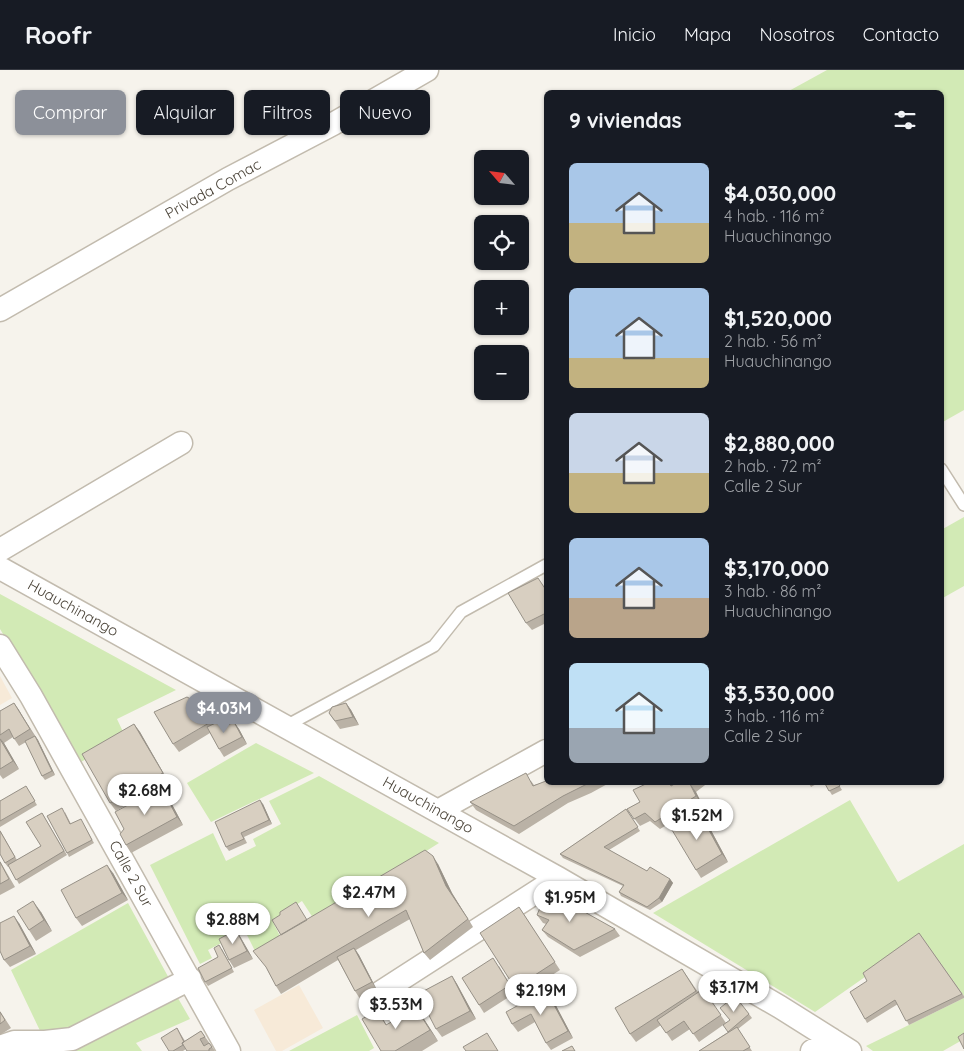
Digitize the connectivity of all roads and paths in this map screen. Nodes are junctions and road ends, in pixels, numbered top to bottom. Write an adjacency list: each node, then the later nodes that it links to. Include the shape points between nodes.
1 (427, 70): 2 (street, Privada Comac)
2 (0, 310)
3 (181, 444): 6 (street)
4 (944, 474): 5 (lane)
5 (964, 505)
6 (0, 550)
7 (544, 566): 10 (lane, via 462,612 434,646)
8 (0, 568): 10 (street, Huauchinango)
9 (0, 646): 14 (street, Calle 2 Sur, via 23,700)
10 (286, 726): 12 (street, Huauchinango)
11 (544, 752): 12 (street)
12 (438, 811): 13 (street, Huauchinango)
13 (558, 878): 15 (street); 16 (street, Huauchinango)
14 (190, 979): 17 (street, via 72,1039 14,1042); 18 (street, Calle 2 Sur)
15 (381, 992)
16 (831, 1038): 19 (street); 20 (street, Huauchinango)
17 (0, 1047)
18 (229, 1051)
19 (812, 1051)
20 (850, 1051)

